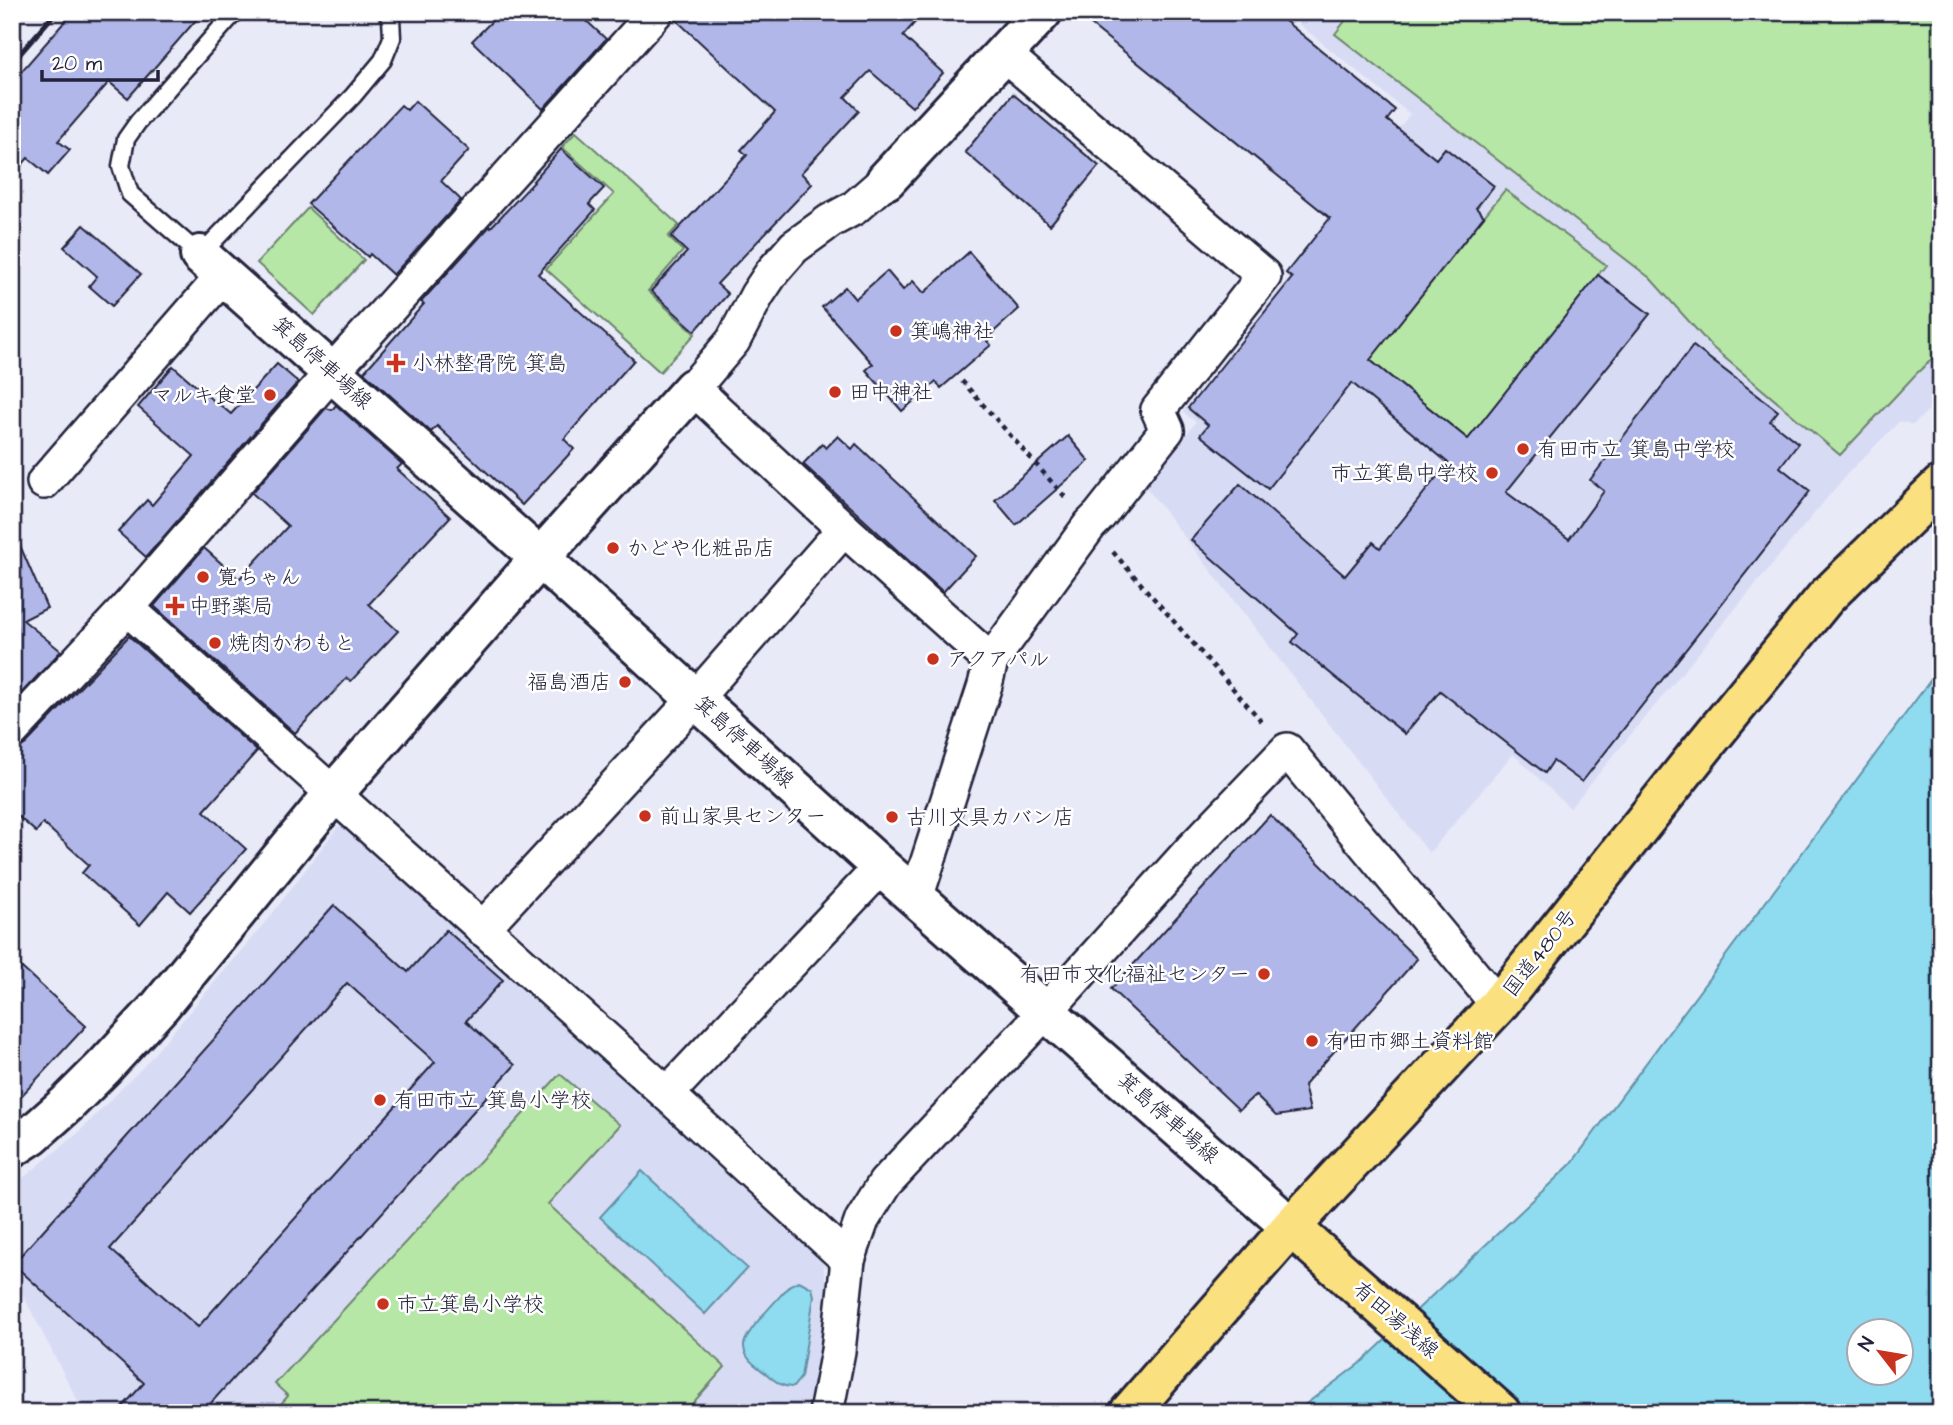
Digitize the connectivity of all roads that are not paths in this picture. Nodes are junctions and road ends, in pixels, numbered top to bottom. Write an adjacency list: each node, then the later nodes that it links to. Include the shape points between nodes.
1 (235, 12): 7 (lane, via 138,122 126,139 121,166 130,194)
2 (387, 12): 7 (lane, via 392,38 383,61)
3 (656, 12): 8 (street)
4 (1042, 12): 5 (main road)
5 (1004, 54): 6 (main road); 15 (street, via 1264,276 1158,410 1167,430 1090,525)
6 (887, 180): 9 (street, via 794,247 757,295 733,341)
7 (211, 265): 8 (main road, 箕島停車場線); 10 (street)
8 (332, 372): 13 (main road, 箕島停車場線); 14 (street)
9 (693, 388): 12 (street); 13 (main road)
10 (44, 482)
11 (1941, 485): 22 (main road, 国道480号, via 1826,597)
12 (844, 529): 15 (street); 16 (street)
13 (540, 558): 16 (main road, 箕島停車場線); 18 (main road)
14 (127, 608): 17 (street); 18 (street)
15 (991, 661): 20 (street)
16 (696, 698): 19 (main road, 箕島停車場線); 21 (street)
17 (12, 731)
18 (334, 793): 21 (street); 25 (main road, via 160,1006 68,1103)
19 (881, 867): 20 (main road, 箕島停車場線); 24 (street)
20 (916, 898): 23 (main road, 箕島停車場線)
21 (482, 929): 24 (street)
22 (1498, 1005): 23 (street, via 1287,750); 26 (main road, 国道480号)
23 (1046, 1011): 26 (main road, 箕島停車場線); 27 (street, via 885,1183 862,1220)
24 (667, 1094): 27 (street)
25 (12, 1148)
26 (1291, 1227): 29 (main road, 国道480号); 30 (main road, 有田湯浅線)
27 (848, 1260): 28 (street)
28 (826, 1413)
29 (1129, 1413)
30 (1501, 1413)

